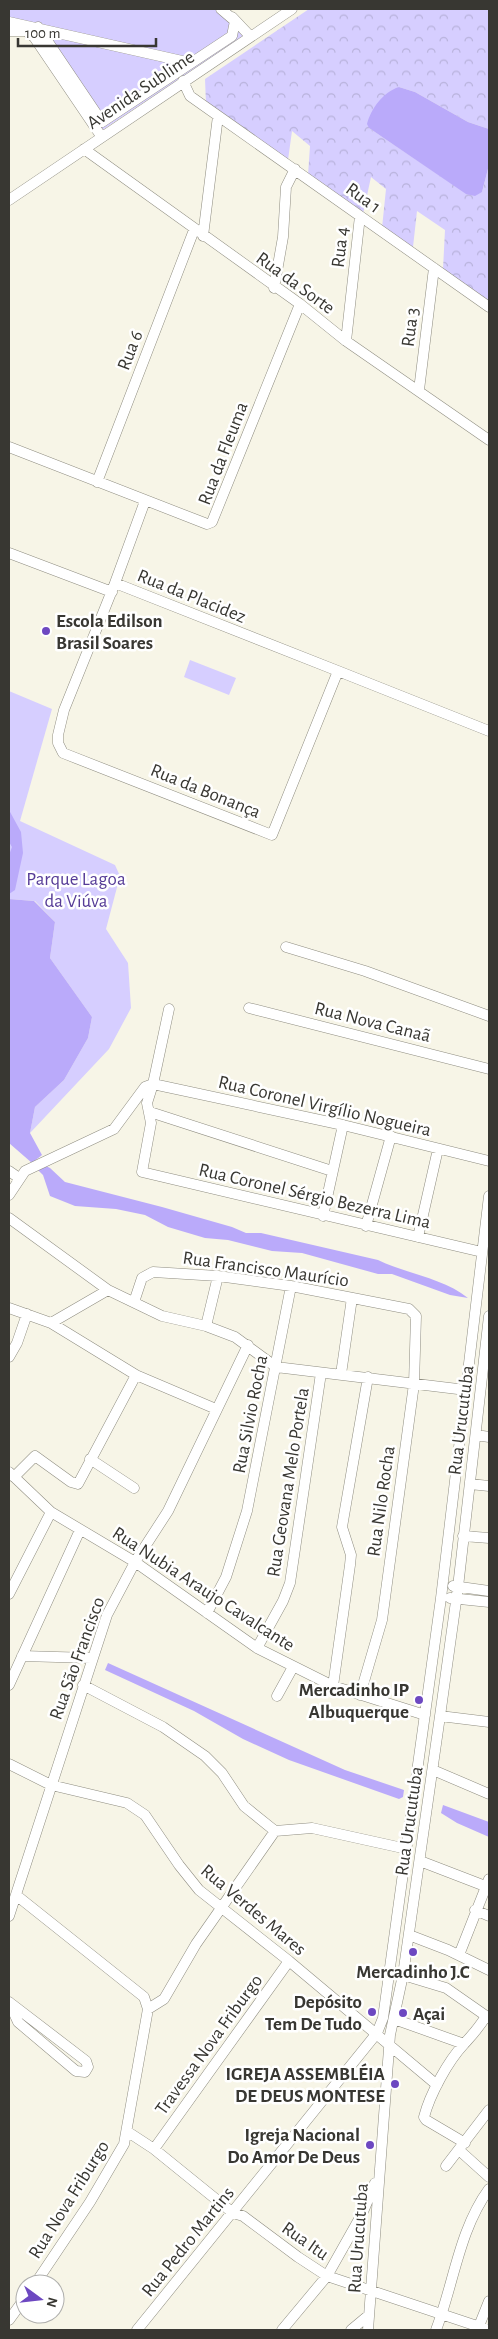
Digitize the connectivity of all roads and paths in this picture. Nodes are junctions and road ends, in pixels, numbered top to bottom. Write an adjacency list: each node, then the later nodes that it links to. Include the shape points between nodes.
1 (222, 9): 3 (street)
2 (292, 9): 7 (street, Avenida Sublime)
3 (235, 21): 7 (street); 8 (street, via 232,36)
4 (9, 22): 5 (street)
5 (38, 27): 8 (street); 8 (street, via 102,122)
6 (9, 31): 11 (street, via 26,31 34,37)
7 (250, 36): 9 (street, Avenida Sublime)
8 (191, 63)
9 (183, 81): 10 (street, Rua 1, via 190,96); 11 (street, Avenida Sublime)
10 (218, 116): 13 (street, Rua 1); 17 (street)
11 (101, 136): 12 (street, Avenida Sublime)
12 (84, 148): 14 (street, Avenida Sublime); 16 (street, Rua da Sorte)
13 (295, 169): 15 (street, Rua 1); 19 (street, via 286,187 283,237)
14 (9, 200)
15 (360, 216): 18 (street, Rua 1); 22 (street, Rua 4)
16 (194, 230): 17 (street, Rua da Sorte); 26 (street, Rua 6)
17 (204, 236): 19 (street, Rua da Sorte)
18 (434, 268): 21 (street, Rua 1); 23 (street, Rua 3)
19 (274, 288): 20 (street, Rua da Sorte)
20 (300, 304): 22 (street, Rua da Sorte); 27 (street, Rua da Fleuma, via 215,520 207,524)
21 (489, 307)
22 (346, 341): 23 (street, Rua da Sorte)
23 (419, 390): 24 (street, Rua da Sorte)
24 (489, 440)
25 (9, 447): 26 (street, Rua da Fleuma)
26 (97, 482): 27 (street, Rua da Fleuma)
27 (145, 501): 29 (street, Rua da Placidez)
28 (9, 553): 29 (street)
29 (113, 588): 30 (street, Rua da Placidez); 30 (street, Rua da Bonança, via 64,710 58,735 60,749 63,753 272,835)
30 (338, 671): 31 (street)
31 (489, 732)
32 (286, 947): 35 (street, via 365,971)
33 (249, 1008): 36 (street, Rua Nova Canaã)
34 (169, 1009): 37 (street)
35 (489, 1016)
36 (489, 1069)
37 (153, 1084): 38 (street, via 147,1103); 39 (street, Rua Coronel Virgílio Nogueira); 45 (street, via 145,1088 114,1129 36,1164)
38 (150, 1112): 44 (street); 48 (street, Rua Coronel Sérgio Bezerra Lima, via 151,1123 141,1172)
39 (343, 1125): 40 (street, Rua Coronel Virgílio Nogueira); 44 (street)
40 (391, 1136): 41 (street, Rua Coronel Virgílio Nogueira); 50 (street)
41 (438, 1149): 42 (street, Rua Coronel Virgílio Nogueira); 51 (street)
42 (489, 1161)
43 (9, 1171): 45 (street)
44 (332, 1172): 48 (street)
45 (19, 1178): 46 (street)
46 (9, 1195)
47 (489, 1196): 52 (street, Rua Urucutuba)
48 (323, 1216): 50 (street, Rua Coronel Sérgio Bezerra Lima)
49 (9, 1218): 55 (street)
50 (366, 1226): 51 (street, Rua Coronel Sérgio Bezerra Lima)
51 (418, 1237): 52 (street, Rua Coronel Sérgio Bezerra Lima)
52 (482, 1252): 73 (street, Rua Urucutuba)
53 (218, 1276): 54 (street, Rua Francisco Maurício); 57 (street, Rua Francisco Maurício, via 153,1272 142,1278); 63 (street)
54 (291, 1286): 56 (street, Rua Francisco Maurício); 66 (street, Rua Silvio Rocha)
55 (108, 1290): 57 (street); 62 (street)
56 (352, 1298): 59 (street, Rua Francisco Maurício); 68 (street)
57 (134, 1302): 63 (street, via 162,1316)
58 (9, 1308): 60 (street)
59 (412, 1310): 71 (street, Rua Nilo Rocha, via 416,1316)
60 (27, 1314): 62 (street); 65 (street)
61 (489, 1316): 72 (street, Rua Urucutuba)
62 (51, 1323): 69 (street)
63 (206, 1326): 64 (street)
64 (248, 1345): 66 (street); 74 (street, Rua São Francisco)
65 (9, 1357)
66 (276, 1367): 67 (street); 94 (street, Rua Silvio Rocha, via 249,1502 226,1577)
67 (321, 1373): 68 (street); 95 (street, Rua Geovana Melo Portela, via 290,1583)
68 (341, 1374): 70 (street)
69 (136, 1375): 74 (street); 77 (street)
70 (368, 1377): 71 (street); 101 (street, via 342,1527 351,1555)
71 (414, 1384): 73 (street); 102 (street, Rua Nilo Rocha, via 382,1620)
72 (486, 1386): 75 (street, Rua Urucutuba)
73 (466, 1390): 87 (street, Rua Urucutuba)
74 (216, 1410): 86 (street, Rua São Francisco, via 168,1511)
75 (476, 1435): 76 (street); 79 (street, Rua Urucutuba)
76 (489, 1437)
77 (90, 1459): 78 (street, via 78,1484 35,1456); 81 (street)
78 (12, 1474): 82 (street, Rua Nubia Araujo Cavalcante)
79 (470, 1484): 80 (street); 84 (street, Rua Urucutuba)
80 (489, 1486)
81 (134, 1488)
82 (51, 1512): 83 (street, Rua Nubia Araujo Cavalcante); 90 (street)
83 (80, 1530): 86 (street, Rua Nubia Araujo Cavalcante); 96 (street)
84 (463, 1536): 85 (street); 88 (street, Rua Urucutuba)
85 (489, 1538)
86 (135, 1562): 94 (street, Rua Nubia Araujo Cavalcante); 97 (street, Rua São Francisco, via 107,1615)
87 (443, 1584): 88 (street); 91 (street, Rua Urucutuba)
88 (458, 1587): 89 (street); 92 (street, Rua Urucutuba)
89 (489, 1590)
90 (9, 1594)
91 (441, 1598): 92 (street); 104 (street, Rua Urucutuba)
92 (456, 1598): 93 (street); 105 (street, Rua Urucutuba)
93 (489, 1602)
94 (207, 1613): 95 (street, Rua Nubia Araujo Cavalcante)
95 (257, 1648): 98 (street, Rua Nubia Araujo Cavalcante)
96 (22, 1656): 97 (street); 99 (street)
97 (91, 1658): 100 (street, Rua São Francisco)
98 (293, 1667): 101 (street, Rua Nubia Araujo Cavalcante); 103 (street)
99 (9, 1685)
100 (83, 1685): 109 (street, Rua São Francisco); 111 (street, via 163,1727 205,1756 222,1773 244,1806)
101 (333, 1686): 102 (street, Rua Nubia Araujo Cavalcante)
102 (360, 1695): 104 (street, Rua Nubia Araujo Cavalcante)
103 (277, 1696)
104 (425, 1715): 112 (street, Rua Urucutuba)
105 (440, 1716): 106 (street); 108 (street, Rua Urucutuba)
106 (489, 1722)
107 (9, 1764): 109 (street, Rua Verdes Mares)
108 (433, 1770): 110 (street); 113 (street, Rua Urucutuba)
109 (51, 1785): 115 (street, Rua São Francisco); 116 (street, Rua Verdes Mares, via 137,1808 199,1890)
110 (489, 1794)
111 (275, 1831): 112 (street, via 299,1828 326,1830); 116 (street)
112 (407, 1849): 131 (street, Rua Urucutuba, via 387,1998)
113 (420, 1861): 114 (street); 120 (street, Rua Urucutuba)
114 (487, 1882): 117 (street)
115 (16, 1895): 118 (street, Rua São Francisco); 126 (street, via 144,1997)
116 (222, 1906): 122 (street, Rua Verdes Mares); 126 (street, via 164,1999)
117 (475, 1910): 119 (street); 121 (street)
118 (9, 1916)
119 (489, 1916)
120 (409, 1935): 121 (street); 124 (street, Rua Urucutuba)
121 (459, 1955): 123 (street)
122 (289, 1960): 131 (street, Rua Verdes Mares); 140 (street, Travessa Nova Friburgo)
123 (489, 1970)
124 (403, 1975): 127 (street, via 446,1988); 128 (street, Rua Urucutuba)
125 (9, 2002): 129 (street); 130 (street, via 18,2022)
126 (148, 2009): 138 (street, Rua Nova Friburgo)
127 (488, 2017): 133 (street)
128 (394, 2019): 133 (street); 135 (street, Rua Urucutuba)
129 (36, 2020): 130 (street); 132 (street)
130 (28, 2030): 134 (street)
131 (376, 2033): 135 (street, Rua Verdes Mares); 145 (street, Rua Pedro Martins)
132 (56, 2036): 134 (street); 134 (street, via 86,2060 87,2069 79,2073)
133 (464, 2044): 136 (street)
134 (47, 2046)
135 (389, 2046): 136 (street); 142 (street, Rua Urucutuba)
136 (437, 2085): 139 (street, via 424,2117)
137 (489, 2110): 139 (street)
138 (128, 2132): 140 (street, Rua Itu); 146 (street, Rua Nova Friburgo, via 99,2187)
139 (462, 2146): 141 (street); 143 (street)
140 (154, 2149): 145 (street, Rua Itu)
141 (446, 2166)
142 (379, 2175): 147 (street, via 362,2214); 148 (street, Rua Urucutuba)
143 (489, 2177)
144 (489, 2189): 151 (street, via 470,2218)
145 (233, 2213): 147 (street, Rua Itu, via 243,2216); 153 (street, Rua Pedro Martins)
146 (42, 2274)
147 (327, 2276): 148 (street, Rua Itu); 154 (street)
148 (371, 2291): 150 (street, Rua Urucutuba); 151 (street, Rua Itu)
149 (489, 2301): 152 (street)
150 (369, 2315): 155 (street); 156 (street, Rua Urucutuba)
151 (442, 2315): 152 (street, Rua Itu); 157 (street)
152 (484, 2328)
153 (137, 2330)
154 (282, 2330)
155 (351, 2330)
156 (368, 2330)
157 (436, 2330)

